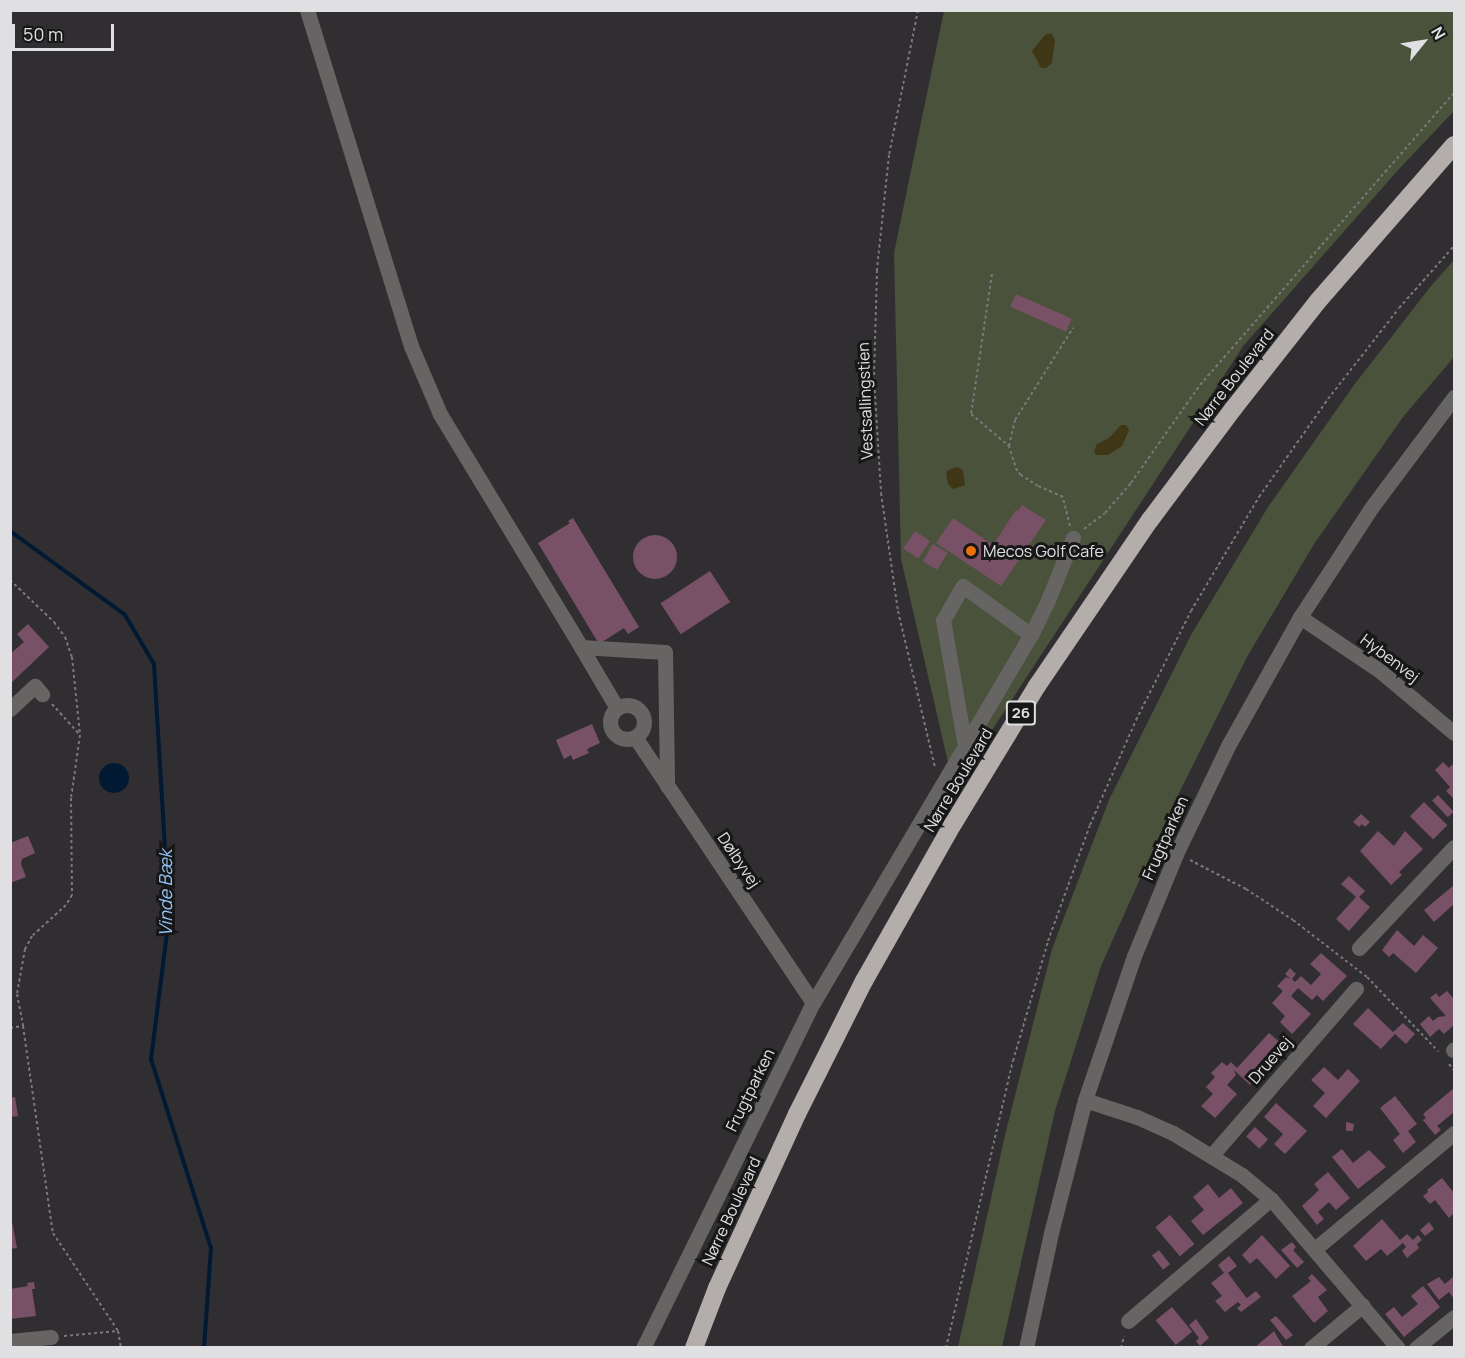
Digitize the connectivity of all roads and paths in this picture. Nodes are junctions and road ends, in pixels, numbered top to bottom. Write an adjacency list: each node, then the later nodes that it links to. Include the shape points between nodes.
1 (307, 10): 14 (street, via 411,346 440,414)
2 (918, 10): 23 (path, Vestsallingstien, via 889,155 877,270 874,378 881,493 898,610)
3 (1455, 93): 10 (path, via 1200,385 1131,483 1105,513)
4 (1455, 145): 45 (highway, Nørre Boulevard / 26, via 1326,292 1233,409 1150,520 1037,686 864,981 797,1114)
5 (1455, 246): 46 (path, via 1399,308 1328,399 1260,497 1191,611 1136,720 1090,825 1048,941 1013,1061)
6 (992, 274): 9 (path, via 971,414)
7 (1073, 328): 9 (path, via 1015,420)
8 (1455, 397): 12 (street, Frugtparken, via 1371,508)
9 (1010, 446): 10 (path, via 1021,475 1063,497)
10 (1072, 538): 13 (street, Frugtparken)
11 (10, 580): 19 (path, via 65,637 72,657)
12 (1300, 617): 18 (street, Hybenvej, via 1380,671); 25 (street, Frugtparken, via 1228,744)
13 (1030, 635): 21 (street, Frugtparken); 21 (street, via 963,586 943,620)
14 (581, 647): 16 (street); 22 (street, via 665,652)
15 (42, 694): 17 (street, via 35,686); 19 (path)
16 (617, 708): 20 (street, via 610,722 613,730 627,739); 20 (street, via 626,704 642,713 645,722)
17 (10, 709)
18 (1455, 733)
19 (80, 735): 29 (path, via 71,798 72,894 66,905 32,936 25,949 17,994)
20 (635, 737): 22 (street, Dølbyvej)
21 (965, 746): 23 (street, Frugtparken)
22 (667, 786): 28 (street, Dølbyvej)
23 (940, 788): 28 (street, Frugtparken)
24 (1455, 847): 26 (street)
25 (1176, 854): 31 (path, via 1246,889 1321,941 1367,977); 32 (street, Frugtparken, via 1134,956)
26 (1359, 948)
27 (1356, 989): 34 (street, Druevej)
28 (813, 1003): 44 (street, Frugtparken)
29 (23, 1026): 30 (path); 40 (path, via 53,1233)
30 (10, 1028)
31 (1455, 1070)
32 (1085, 1100): 34 (street, via 1137,1117); 47 (street, Frugtparken)
33 (1455, 1133): 36 (street)
34 (1212, 1155): 35 (street)
35 (1271, 1199): 36 (street); 39 (street)
36 (1316, 1248): 37 (street)
37 (1363, 1305): 48 (street); 49 (street)
38 (1455, 1317): 50 (street)
39 (1128, 1321)
40 (118, 1331): 41 (path); 43 (path)
41 (51, 1337): 42 (street)
42 (10, 1341)
43 (121, 1347)
44 (643, 1347)
45 (694, 1347)
46 (946, 1347)
47 (1026, 1347)
48 (1311, 1347)
49 (1398, 1347)
50 (1416, 1347)

